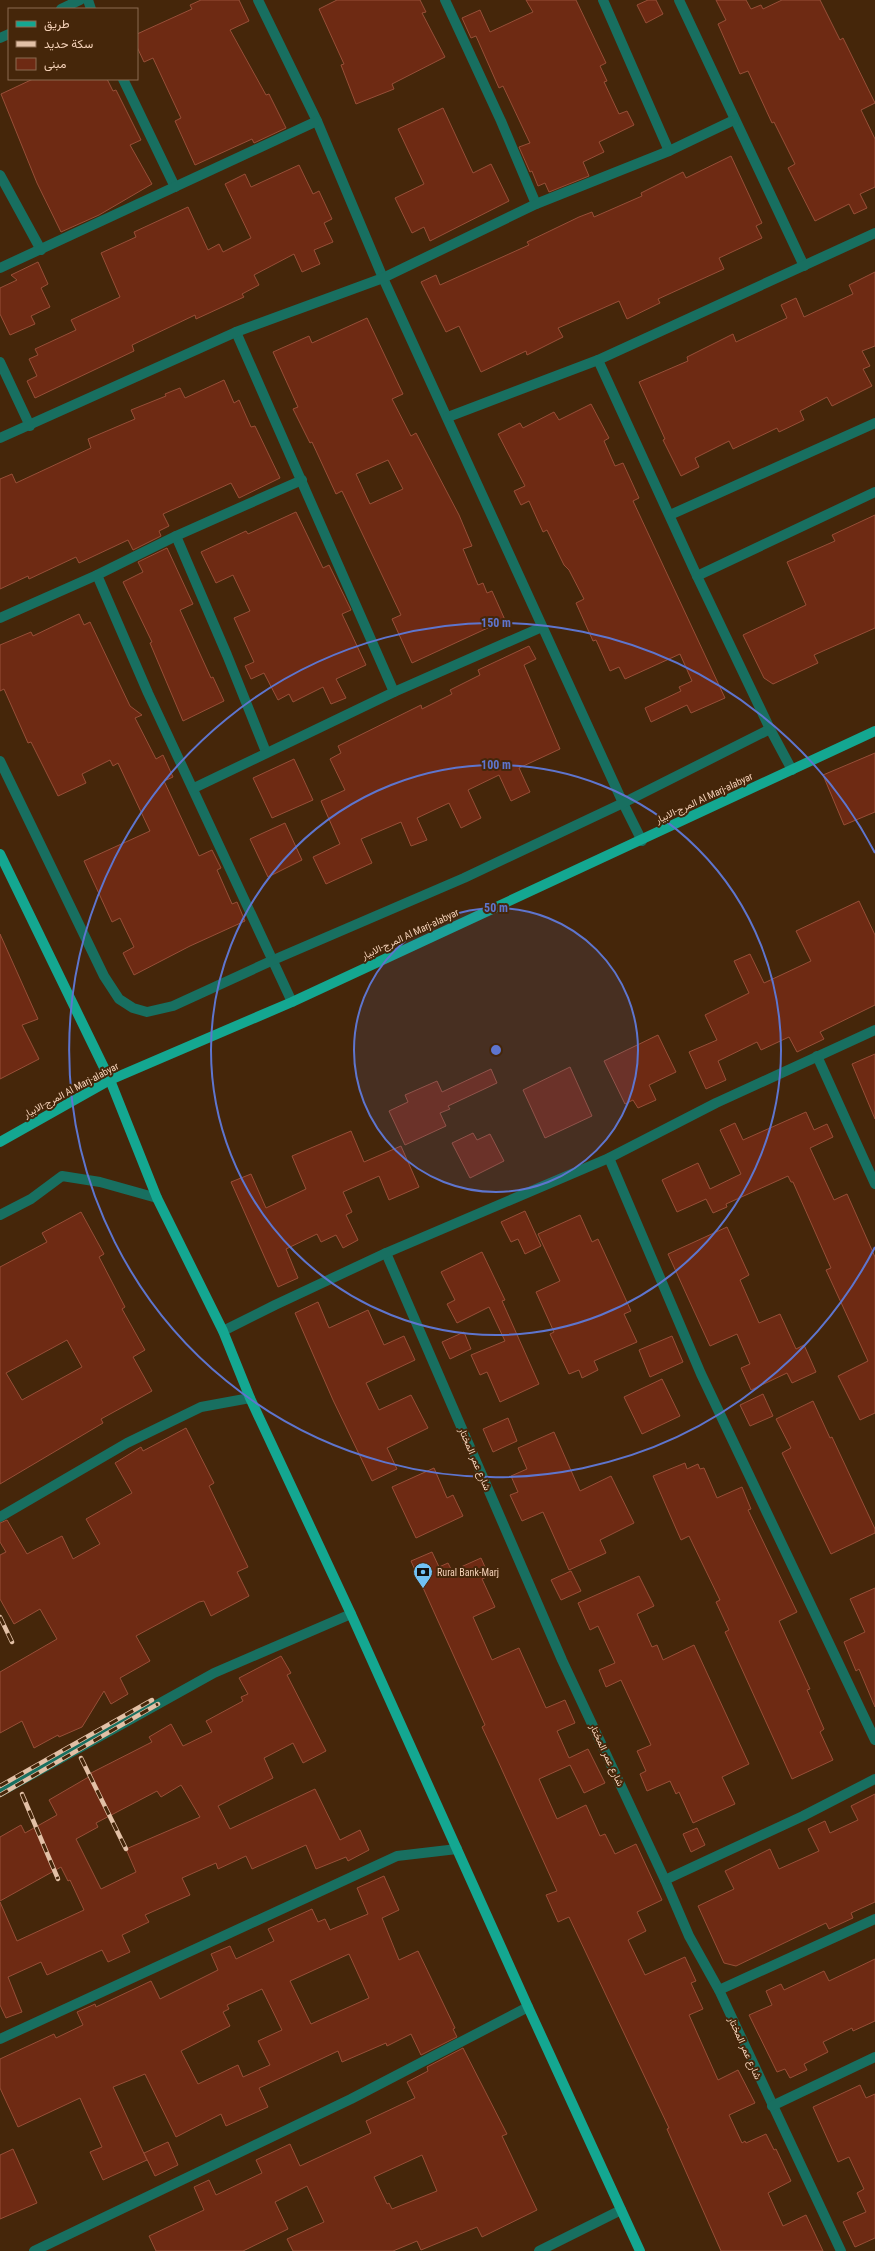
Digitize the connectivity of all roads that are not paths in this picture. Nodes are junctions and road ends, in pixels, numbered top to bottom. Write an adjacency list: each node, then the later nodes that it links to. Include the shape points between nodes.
1 (80, 0): 6 (street)
2 (258, 0): 9 (street)
3 (447, 0): 13 (street)
4 (603, 0): 10 (street)
5 (679, 0): 8 (street)
6 (63, 8)
7 (122, 80): 12 (street)
8 (734, 120): 10 (street); 16 (street)
9 (317, 121): 12 (street); 18 (street)
10 (669, 151): 13 (street)
11 (0, 176): 15 (street)
12 (175, 187): 15 (street)
13 (536, 204): 18 (street)
14 (875, 233): 16 (street)
15 (41, 250): 17 (street)
16 (804, 266): 20 (street)
17 (0, 268)
18 (383, 278): 19 (street); 22 (street)
19 (236, 332): 24 (street); 26 (street)
20 (598, 360): 22 (street); 28 (street)
21 (0, 362): 24 (street)
22 (448, 417): 33 (street)
23 (875, 422): 28 (street)
24 (30, 426): 25 (street)
25 (0, 438)
26 (302, 480): 29 (street); 34 (street)
27 (875, 492): 31 (street)
28 (670, 515): 31 (street)
29 (176, 536): 30 (street); 37 (street)
30 (96, 575): 32 (street); 40 (street, via 148,693)
31 (698, 576): 35 (street)
32 (0, 618)
33 (542, 627): 34 (street); 41 (street)
34 (394, 692): 37 (street)
35 (770, 729): 39 (street); 41 (street)
36 (875, 732): 39 (main road, المرج-الابيار Al Marj-alabyar)
37 (266, 752): 40 (street)
38 (0, 761): 44 (street, via 104,976 119,999 133,1008 148,1012 173,1006)
39 (792, 770): 42 (main road, المرج-الابيار Al Marj-alabyar)
40 (194, 788): 44 (street)
41 (623, 803): 42 (street); 44 (street, via 464,878)
42 (642, 841): 45 (main road, المرج-الابيار Al Marj-alabyar)
43 (0, 854): 48 (main road)
44 (271, 961): 45 (street)
45 (292, 1002): 48 (main road, المرج-الابيار Al Marj-alabyar)
46 (875, 1030): 47 (street)
47 (817, 1056): 50 (street, via 716,1103); 51 (street)
48 (110, 1080): 49 (main road, المرج-الابيار Al Marj-alabyar); 53 (main road)
49 (0, 1142)
50 (609, 1158): 55 (street); 60 (street, via 701,1374)
51 (872, 1171): 52 (street)
52 (875, 1184)
53 (157, 1198): 54 (street, via 100,1182 62,1176 31,1199); 56 (main road)
54 (0, 1215)
55 (386, 1253): 56 (street); 64 (street, شارع عمر المختار, via 562,1660)
56 (223, 1331): 57 (main road)
57 (250, 1398): 58 (street, via 201,1407 127,1443); 59 (main road)
58 (0, 1517)
59 (352, 1614): 62 (street, via 214,1673); 63 (main road)
60 (875, 1740)
61 (875, 1779): 64 (street, via 803,1816)
62 (0, 1792)
63 (457, 1849): 67 (main road); 68 (street, via 397,1856)
64 (665, 1880): 66 (street, شارع عمر المختار, via 689,1936)
65 (875, 1919): 66 (street)
66 (719, 1990): 70 (street, شارع عمر المختار)
67 (528, 2007): 71 (main road); 72 (street, via 351,2099)
68 (0, 2039)
69 (875, 2057): 70 (street)
70 (772, 2106): 75 (street, شارع عمر المختار)
71 (621, 2210): 73 (street); 74 (main road)
72 (34, 2251)
73 (539, 2251)
74 (640, 2251)
75 (841, 2251)

